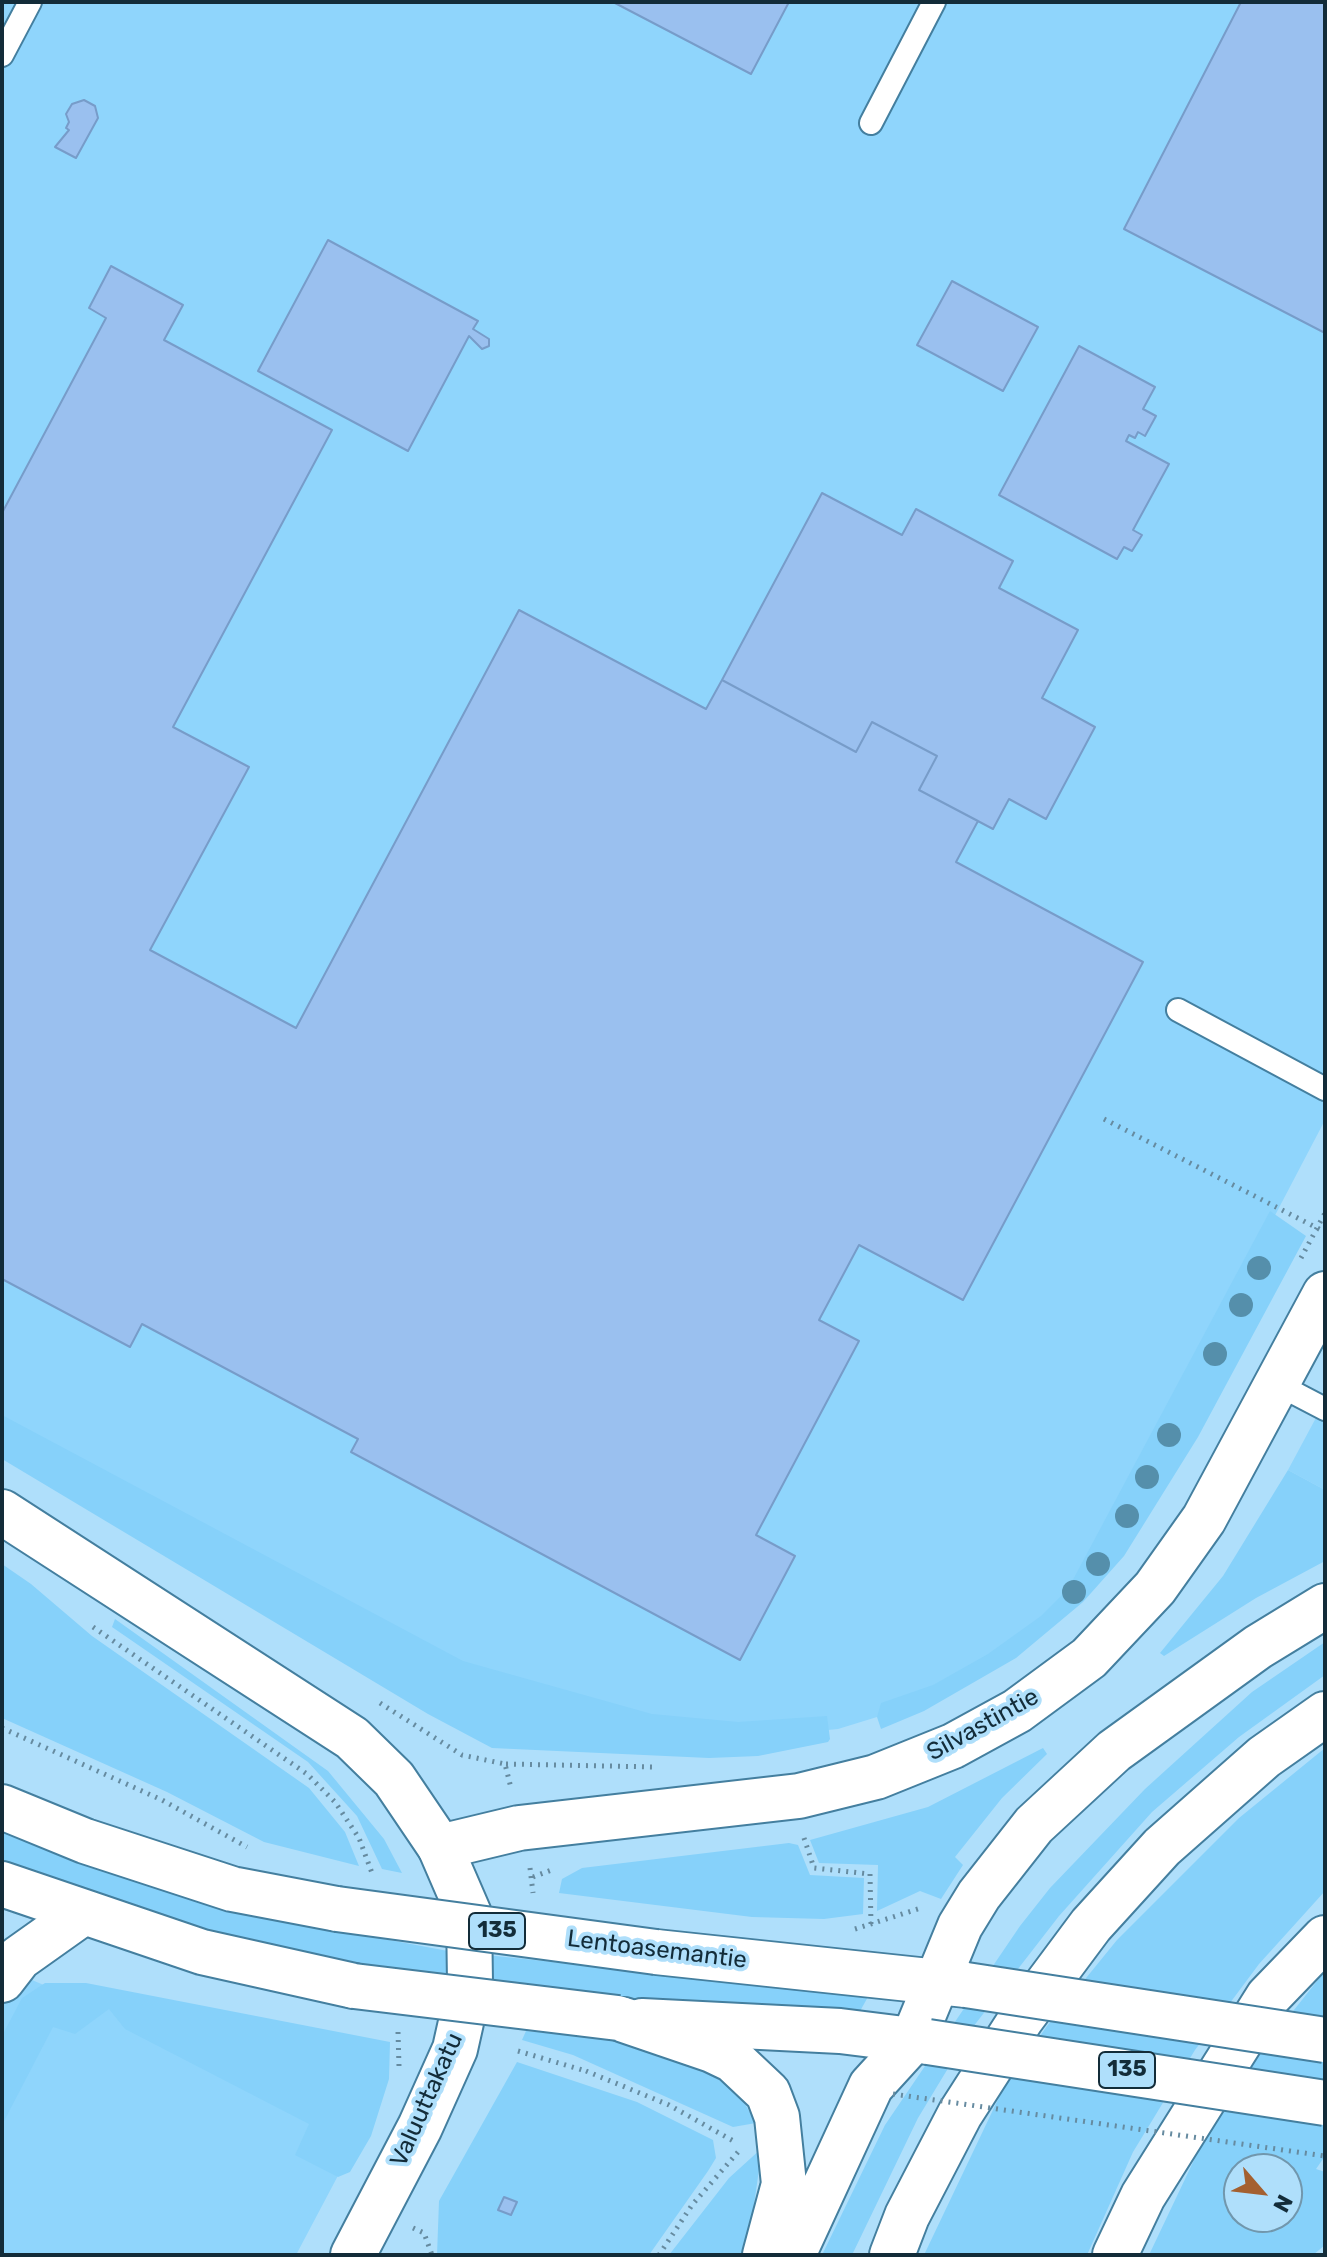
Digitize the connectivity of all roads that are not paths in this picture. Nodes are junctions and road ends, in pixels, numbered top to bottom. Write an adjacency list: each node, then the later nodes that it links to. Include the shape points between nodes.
1 (30, 2): 3 (lane)
2 (934, 2): 4 (lane)
3 (2, 55)
4 (871, 123)
5 (1178, 1010): 6 (lane)
6 (1325, 1089)
7 (1310, 1282): 8 (main road, Silvastintie)
8 (1277, 1384): 9 (lane); 14 (main road, Silvastintie, via 1204,1519 1155,1588 1089,1658 1017,1711 953,1746 876,1777 799,1796 519,1828)
9 (1325, 1409)
10 (2, 1512): 14 (main road, Valuuttakatu, via 352,1738 394,1779)
11 (1325, 1606): 19 (main road, via 1258,1647 1114,1751 1034,1825 960,1926)
12 (1325, 1714): 27 (main road, via 1264,1757 1162,1847 1091,1925 960,2114)
13 (2, 1807): 19 (main road, Lentoasemantie / 135, bridge, via 85,1841 232,1889 337,1909 656,1952)
14 (440, 1847): 24 (main road, Valuuttakatu, via 469,1914 470,1982 455,2049)
15 (2, 1884): 16 (main road, 135)
16 (81, 1914): 18 (main road, via 19,1958); 20 (main road, 135, bridge, via 202,1952 354,1986)
17 (1325, 1938): 28 (main road, via 1268,1997 1143,2196)
18 (2, 1980)
19 (951, 1983): 21 (main road, Lentoasemantie / 135, bridge); 22 (main road)
20 (621, 2019): 22 (main road, 135, via 840,2031); 25 (main road, via 733,2060 768,2093 777,2117 784,2184)
21 (1325, 2040)
22 (920, 2041): 23 (main road, 135, bridge); 26 (main road, via 871,2086)
23 (1325, 2103)
24 (353, 2255)
25 (765, 2255)
26 (793, 2255)
27 (892, 2255)
28 (1115, 2255)

